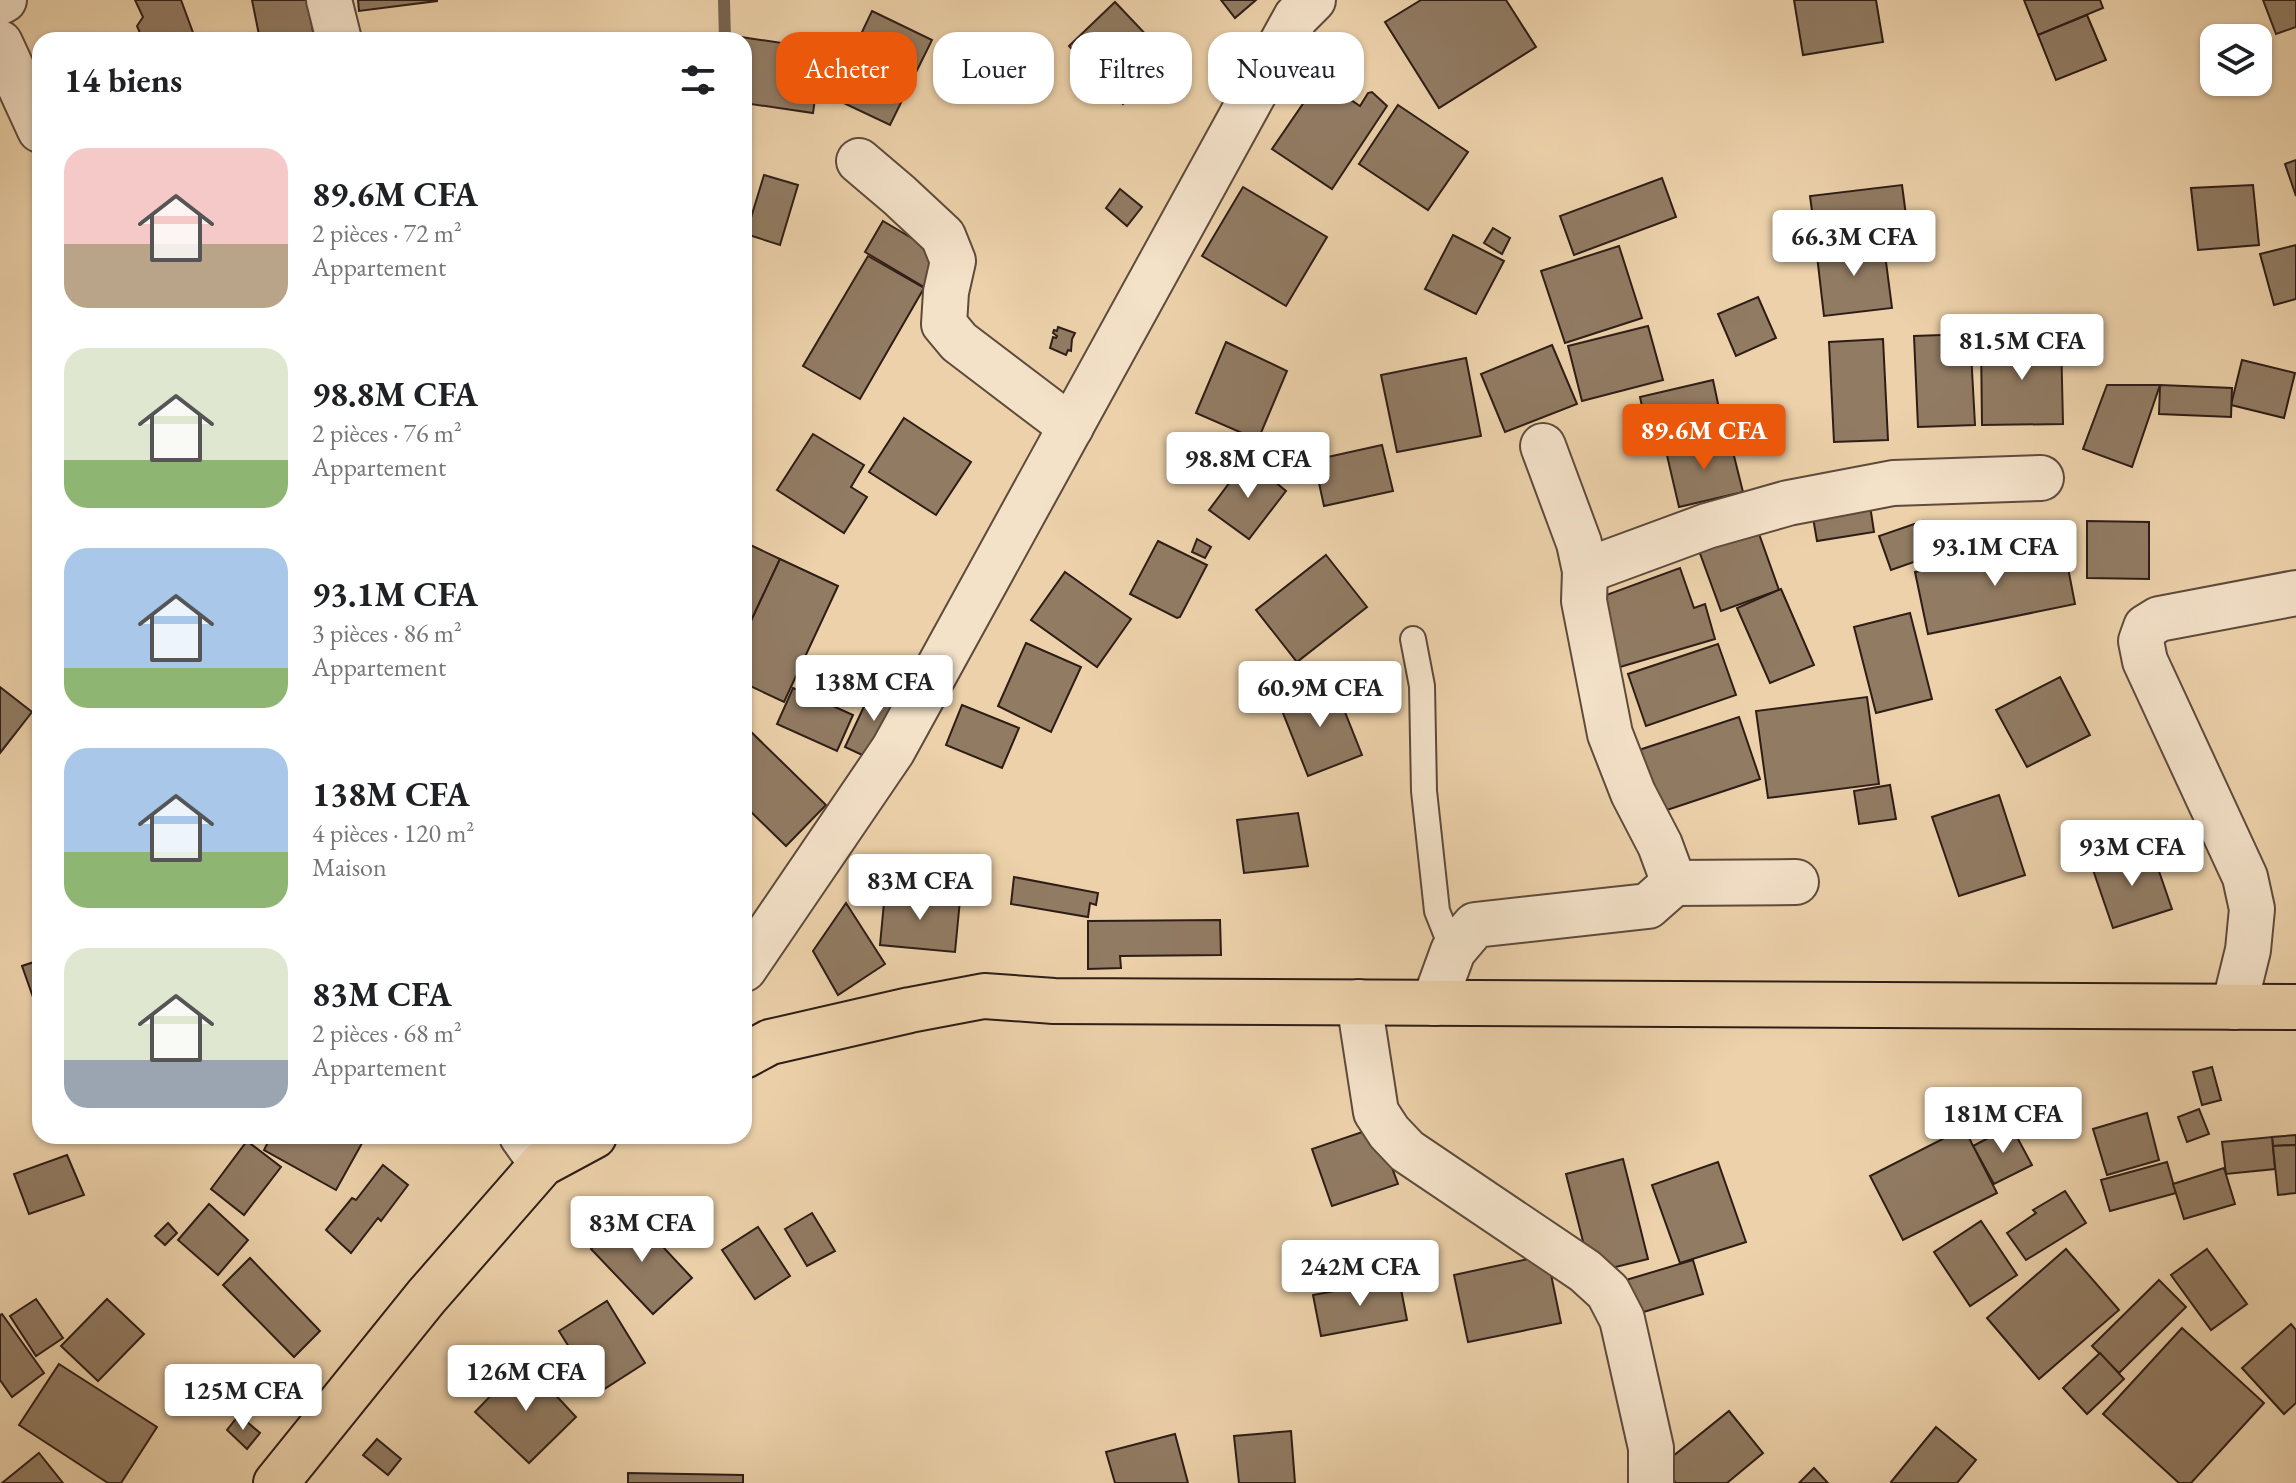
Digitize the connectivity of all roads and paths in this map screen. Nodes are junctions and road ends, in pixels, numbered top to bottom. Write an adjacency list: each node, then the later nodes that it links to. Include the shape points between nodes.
1 (329, 0): 3 (street)
2 (1313, 0): 7 (street, via 1296,17)
3 (337, 32)
4 (0, 43): 5 (street)
5 (32, 113)
6 (859, 161): 7 (street, via 943,236 953,261 944,324 959,342)
7 (1071, 427): 16 (street, via 893,750)
8 (1543, 446): 10 (street)
9 (2041, 478): 10 (street, via 1893,483 1788,503)
10 (1585, 571): 14 (street, via 1584,601 1610,734)
11 (2296, 593): 19 (street, via 2159,619 2146,627 2141,641 2145,661 2245,877 2252,909)
12 (1413, 639): 15 (lane, via 1422,686 1424,791 1437,911)
13 (1796, 882): 14 (street)
14 (1674, 883): 15 (street, via 1648,906 1475,925)
15 (1453, 951): 18 (street)
16 (752, 957)
17 (1359, 1002): 18 (main road); 21 (main road, via 984,996 770,1042); 25 (street, via 1376,1112 1389,1132 1407,1151 1608,1292 1622,1319 1651,1448)
18 (1434, 1003): 19 (main road)
19 (2234, 1007): 20 (main road)
20 (2296, 1007)
21 (752, 1052)
22 (559, 1144): 23 (main road)
23 (532, 1150): 24 (main road, via 426,1297)
24 (276, 1483)
25 (1651, 1483)

